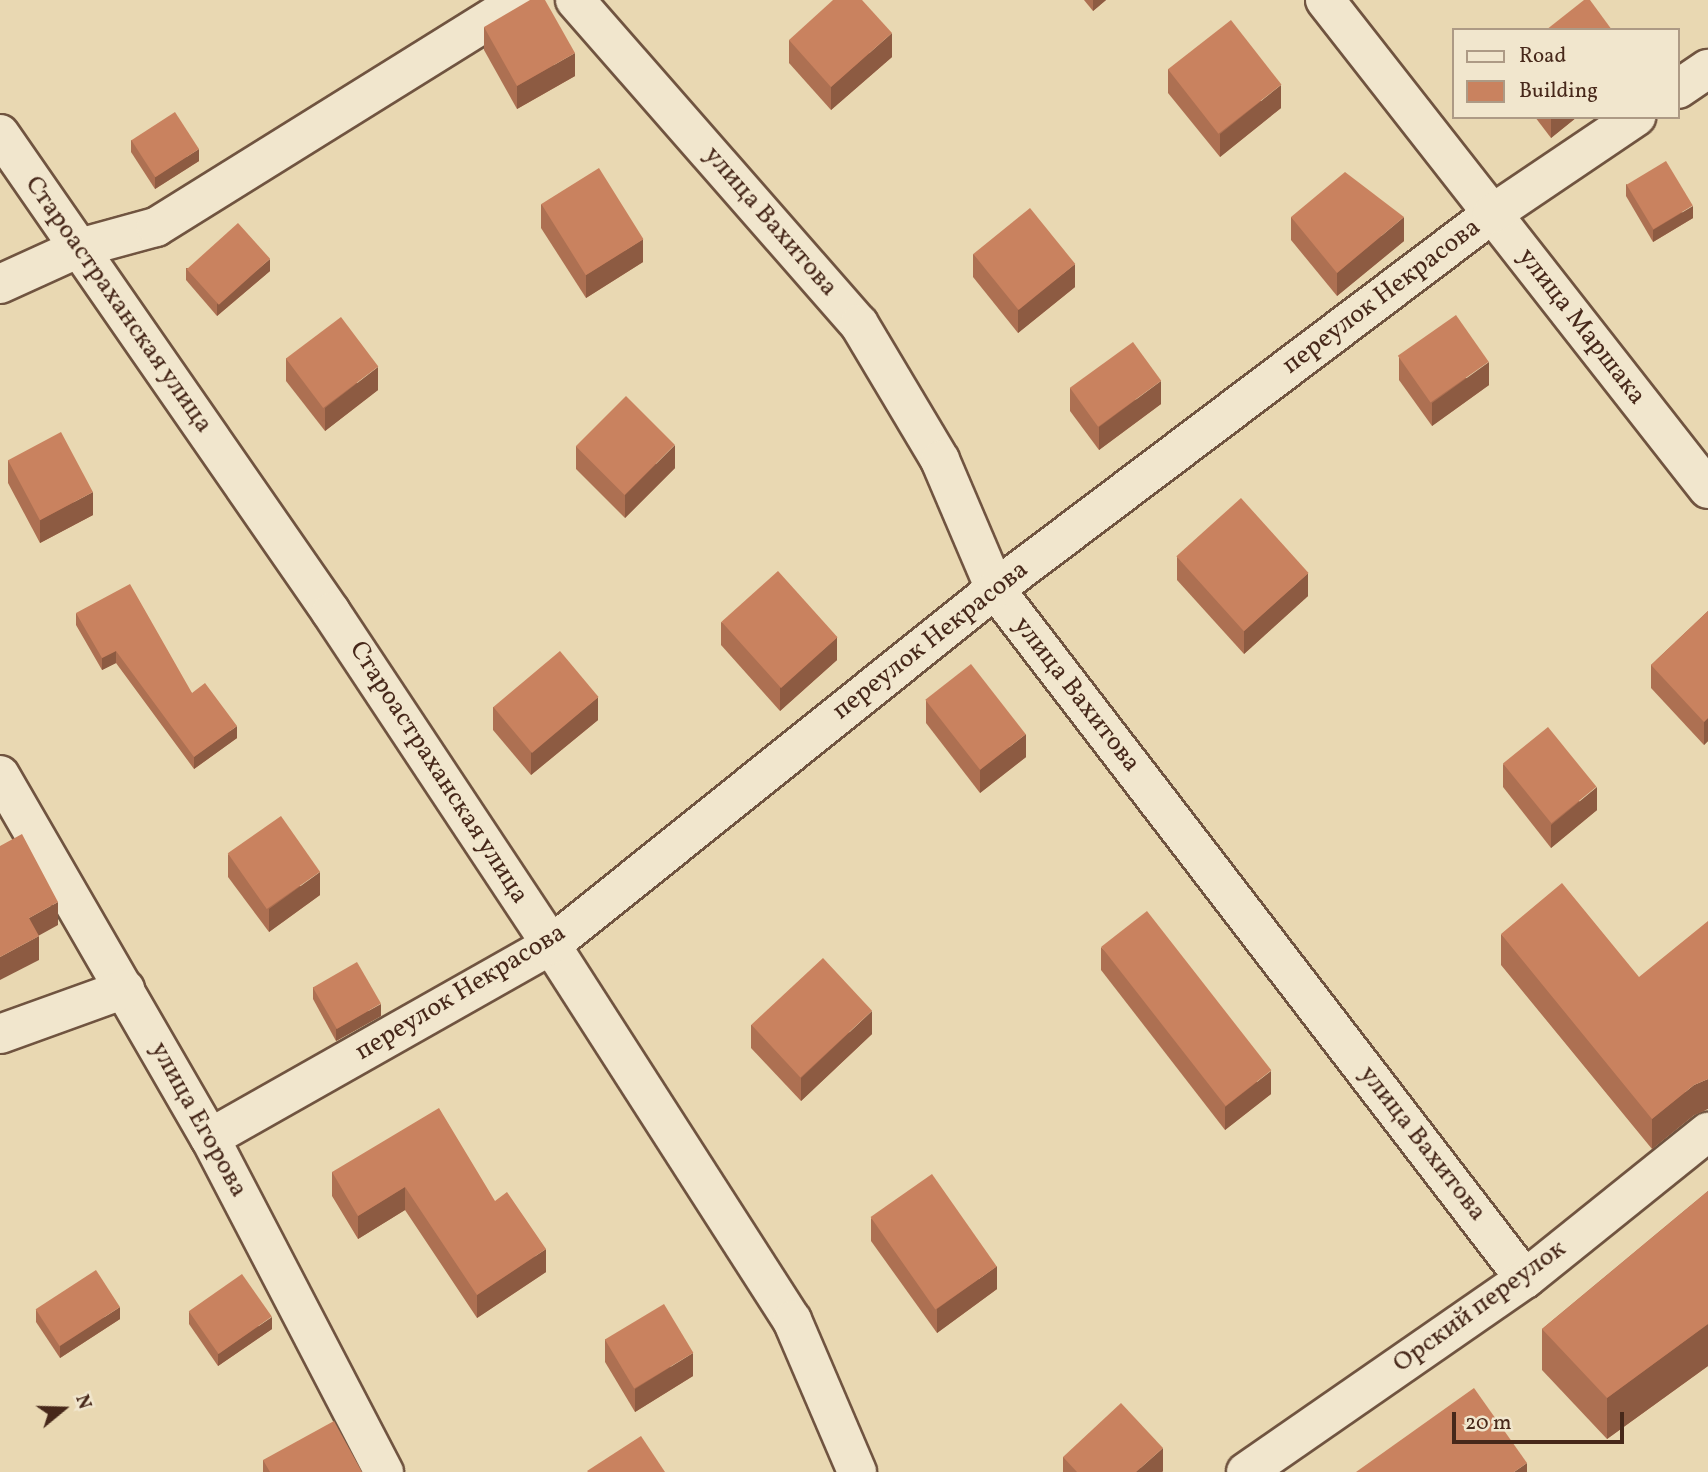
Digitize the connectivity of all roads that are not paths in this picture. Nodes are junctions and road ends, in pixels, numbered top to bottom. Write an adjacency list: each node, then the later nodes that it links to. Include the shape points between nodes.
1 (520, 0): 9 (street, via 156,227)
2 (575, 0): 12 (street, улица Вахитова, via 859,324 940,460)
3 (1325, 0): 8 (street, улица Маршака)
4 (1708, 69): 5 (street)
5 (1680, 88)
6 (1633, 119): 8 (street, переулок Некрасова)
7 (0, 134): 9 (street, Староастраханская улица)
8 (1492, 214): 11 (street, улица Маршака); 12 (street, переулок Некрасова)
9 (79, 248): 10 (street); 14 (street, Староастраханская улица, via 331,612)
10 (0, 284)
11 (1708, 489)
12 (995, 589): 14 (street, переулок Некрасова); 19 (street, улица Вахитова)
13 (0, 775): 15 (street, улица Егорова)
14 (551, 945): 18 (street, переулок Некрасова); 21 (street, Староастраханская улица, via 792,1320)
15 (125, 989): 16 (street); 18 (street, улица Егорова)
16 (0, 1034)
17 (1708, 1132): 19 (street, Орский переулок)
18 (209, 1138): 20 (street, улица Егорова)
19 (1525, 1279): 22 (street, Орский переулок)
20 (384, 1472)
21 (857, 1472)
22 (1246, 1472)

